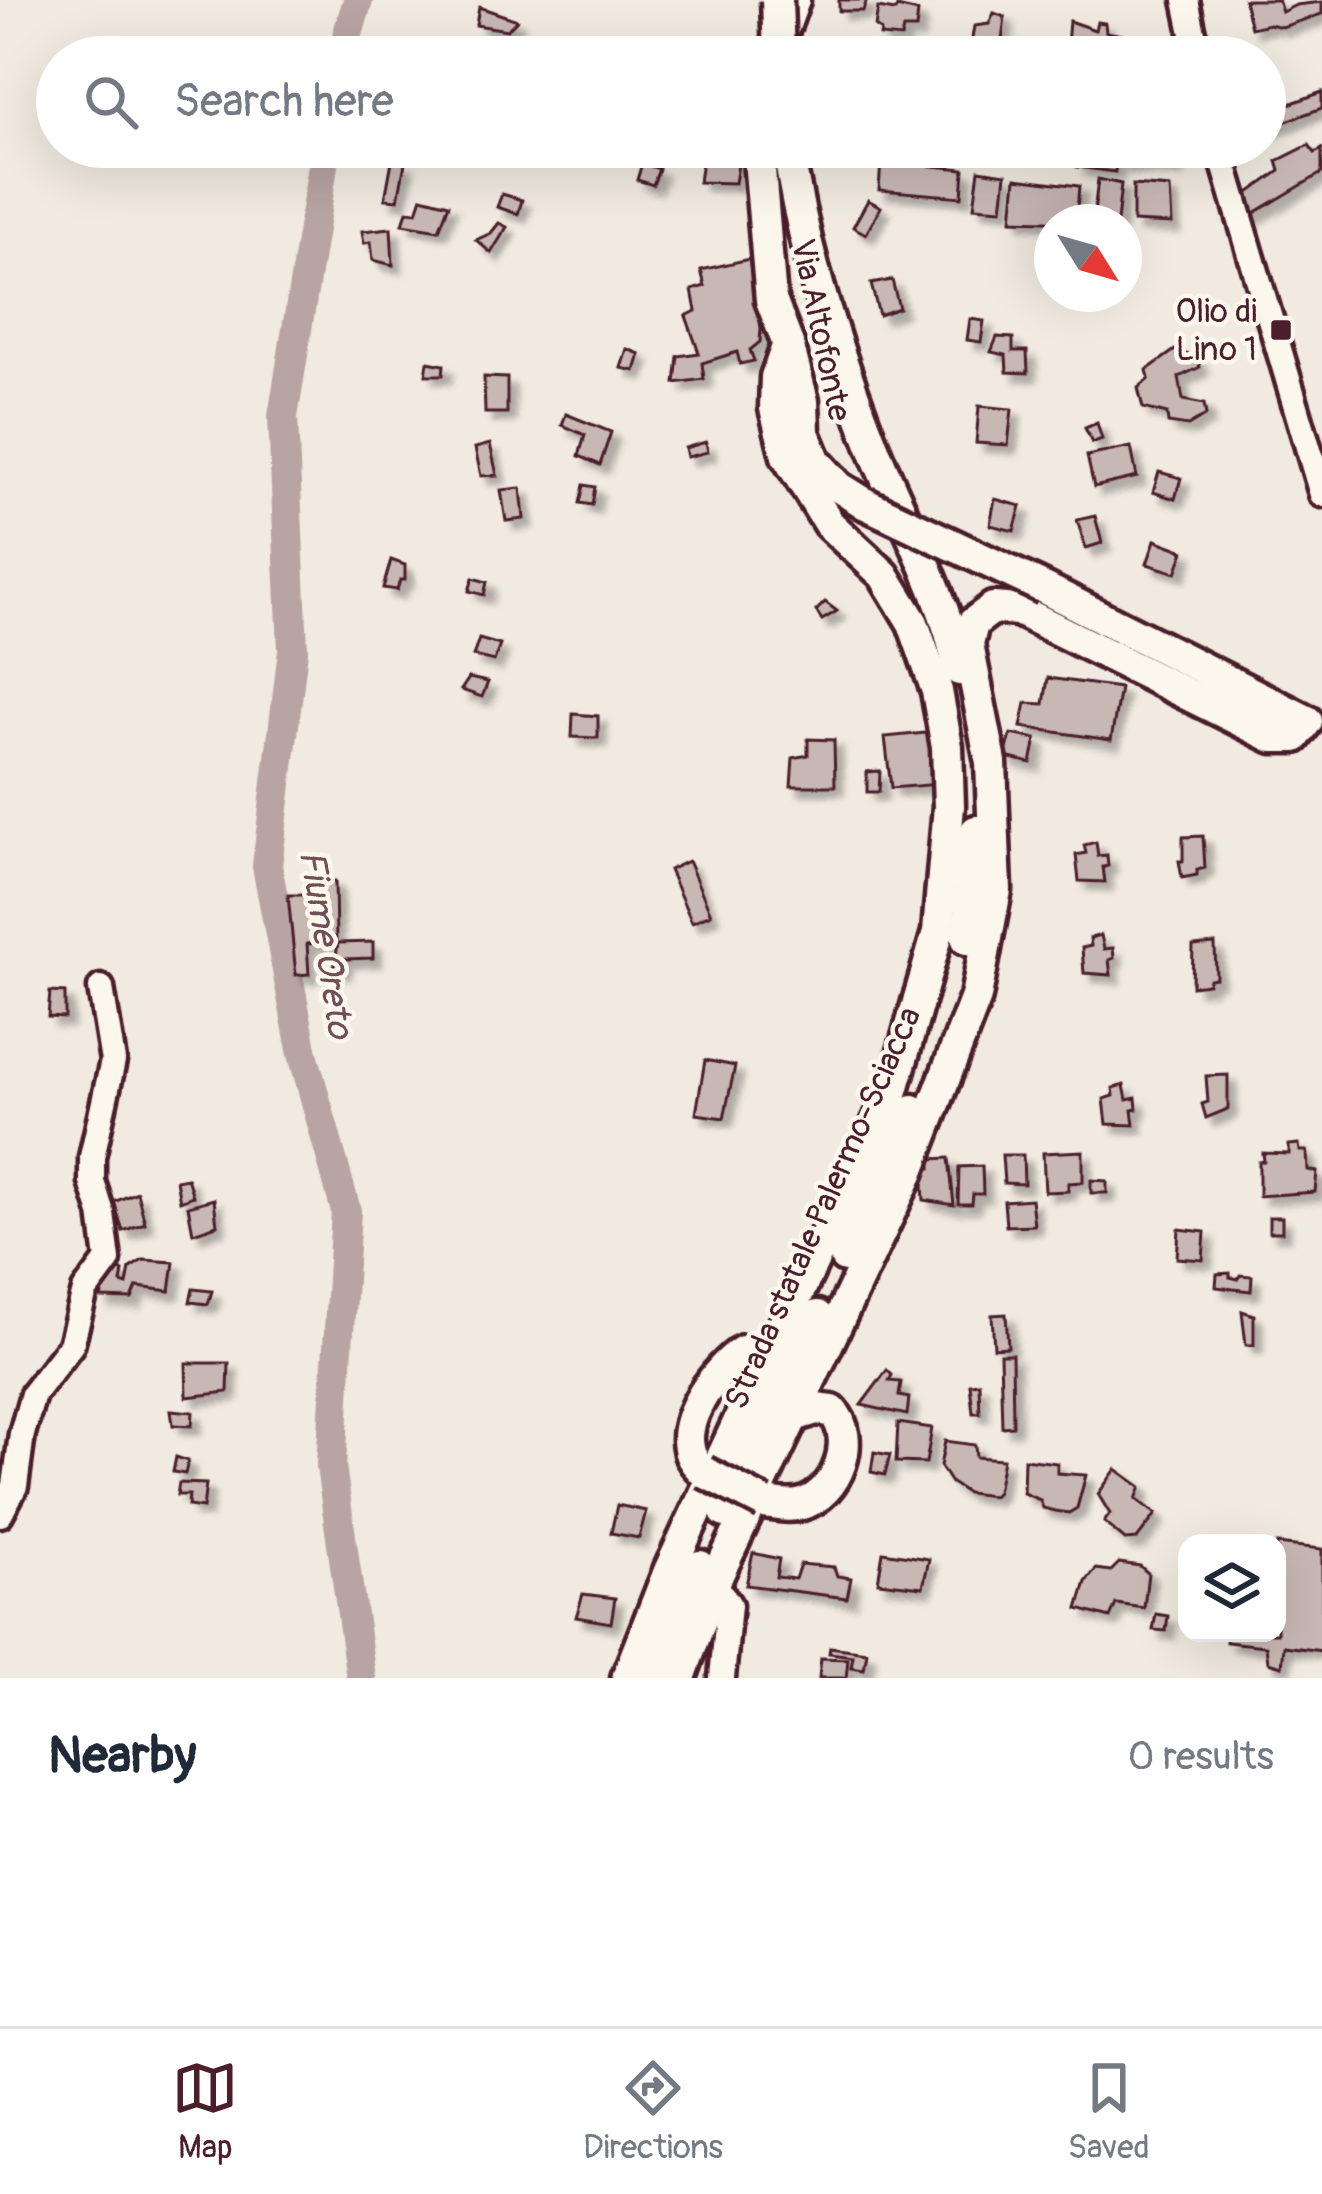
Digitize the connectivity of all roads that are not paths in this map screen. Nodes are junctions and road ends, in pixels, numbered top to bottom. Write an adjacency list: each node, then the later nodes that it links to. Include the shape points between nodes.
1 (777, 0): 4 (main road, bridge)
2 (794, 0): 5 (main road)
3 (1186, 0): 6 (street)
4 (776, 36)
5 (783, 36)
6 (1194, 36)
7 (760, 168): 10 (main road, Via Altofonte, via 772,300)
8 (792, 168): 19 (main road, Strada statale Palermo-Sciacca, via 873,446 956,654 977,826 972,909 936,1057)
9 (1225, 168): 11 (street)
10 (788, 344): 12 (main road, Via Altofonte, bridge, via 804,433 839,487); 14 (main road, via 775,408 787,455 829,524 884,575 913,623 937,691 950,806 938,932 910,1040)
11 (1322, 494)
12 (1315, 726): 15 (main road, via 1273,737 1018,610 993,608 974,623 968,645 991,762 996,890 976,997 907,1176)
13 (100, 988): 16 (street, via 113,1060 92,1182 107,1260 86,1292 71,1345 33,1394 16,1486)
14 (765, 1368): 15 (main road, bridge, via 743,1351 699,1407 688,1445 704,1472 764,1503 805,1504 833,1477 845,1434 832,1411); 18 (main road)
15 (794, 1416): 17 (main road)
16 (0, 1514)
17 (714, 1583): 20 (main road); 21 (street, via 729,1605)
18 (627, 1678)
19 (656, 1678)
20 (680, 1678)
21 (722, 1678)

